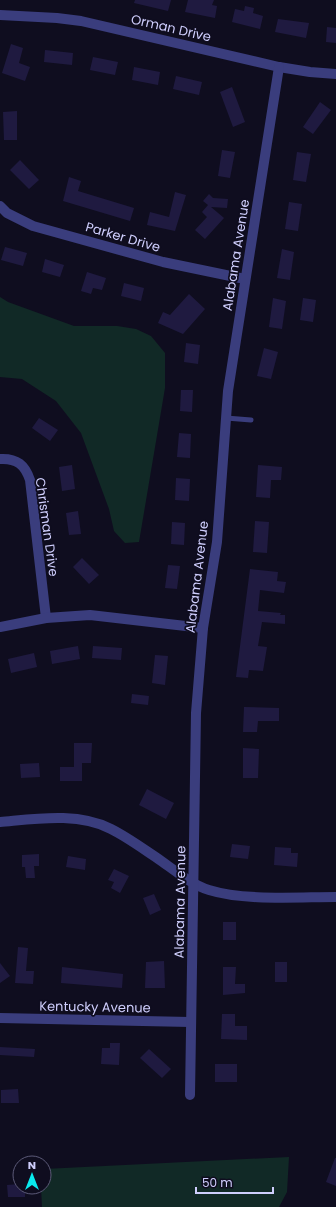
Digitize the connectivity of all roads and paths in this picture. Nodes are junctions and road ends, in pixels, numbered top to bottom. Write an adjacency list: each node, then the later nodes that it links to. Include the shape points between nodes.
1 (0, 15): 2 (street, Orman Drive, via 57,18 97,24)
2 (279, 67): 3 (street, Orman Drive); 5 (street, Alabama Avenue)
3 (336, 74)
4 (0, 206): 5 (street, Parker Drive, via 33,226 164,262)
5 (245, 279): 6 (street, Alabama Avenue)
6 (226, 418): 7 (lane); 11 (street, Alabama Avenue, via 217,542)
7 (251, 420)
8 (0, 458): 9 (street, Chrisman Drive, via 13,459 21,463 30,480)
9 (46, 618): 10 (street); 11 (street, via 71,615 109,616)
10 (0, 627)
11 (203, 628): 13 (street, Alabama Avenue, via 196,713)
12 (0, 822): 13 (street, via 74,819 94,823 110,828)
13 (193, 882): 14 (street, via 208,890 224,893 267,897); 16 (street, Alabama Avenue)
14 (336, 897)
15 (0, 1018): 16 (street, Kentucky Avenue)
16 (190, 1022): 17 (street, Alabama Avenue)
17 (190, 1095)

